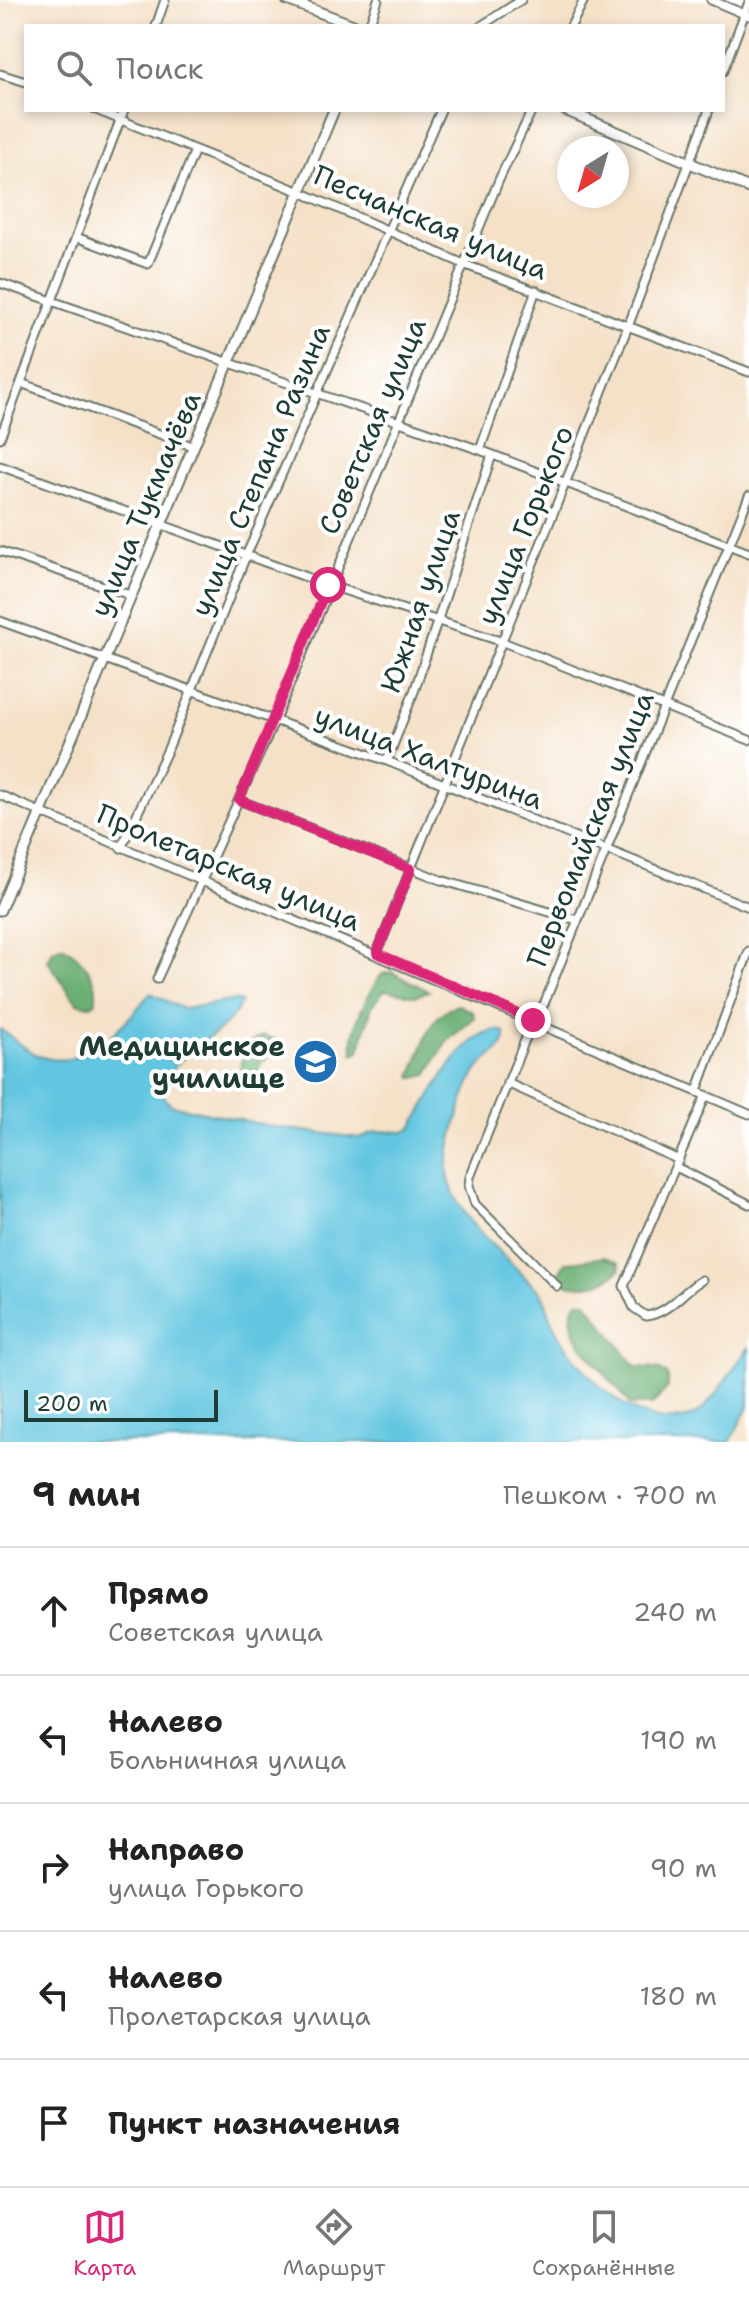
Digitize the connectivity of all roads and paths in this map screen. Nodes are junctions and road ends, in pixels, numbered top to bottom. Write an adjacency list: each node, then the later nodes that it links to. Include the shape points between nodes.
1 (165, 0): 9 (street)
2 (287, 0): 10 (street)
3 (378, 0): 11 (street)
4 (521, 0): 12 (street)
5 (584, 0): 13 (street)
6 (711, 0): 8 (street)
7 (749, 2): 8 (street)
8 (746, 15): 14 (street)
9 (157, 24)
10 (351, 24)
11 (370, 24)
12 (484, 24)
13 (572, 24)
14 (725, 66)
15 (0, 74): 16 (street)
16 (24, 81)
17 (101, 112): 24 (street, Песчанская улица)
18 (123, 112): 24 (street)
19 (440, 112): 29 (street, улица Степана Разина)
20 (531, 112): 31 (street, Советская улица)
21 (570, 112): 26 (street)
22 (708, 112): 26 (street, улица Горького)
23 (333, 113): 28 (street, улица Тукмачёва)
24 (120, 120): 25 (street, Песчанская улица); 30 (street)
25 (195, 150): 28 (street, Песчанская улица); 30 (street, via 148,264)
26 (690, 163): 27 (street); 35 (street, улица Горького)
27 (749, 188)
28 (298, 191): 29 (street, Песчанская улица); 36 (street, улица Тукмачёва)
29 (386, 229): 31 (street, Песчанская улица); 39 (street, улица Степана Разина)
30 (76, 237): 34 (street)
31 (466, 265): 33 (street, Песчанская улица); 40 (street, Советская улица)
32 (0, 283): 34 (street)
33 (536, 290): 35 (street, Песчанская улица); 43 (street)
34 (52, 301): 36 (street); 38 (street)
35 (629, 324): 37 (street, Песчанская улица); 46 (street, улица Горького)
36 (229, 363): 39 (street); 42 (street, улица Тукмачёва)
37 (749, 372)
38 (21, 383): 41 (street); 42 (street)
39 (316, 393): 40 (street); 52 (street, улица Степана Разина)
40 (397, 423): 43 (street); 53 (street, Советская улица)
41 (0, 438)
42 (192, 446): 48 (street, улица Тукмачёва)
43 (480, 450): 44 (street)
44 (492, 455): 46 (street); 55 (street, Южная улица)
45 (0, 466): 48 (street)
46 (565, 483): 49 (street); 57 (street, улица Горького)
47 (749, 496): 49 (street, Первомайская улица)
48 (160, 523): 52 (street); 54 (street, улица Тукмачёва)
49 (730, 545): 51 (street); 60 (street, Первомайская улица)
50 (0, 551): 54 (street)
51 (749, 553)
52 (246, 556): 53 (street); 59 (street, улица Степана Разина)
53 (328, 585): 55 (street); 61 (street, Советская улица)
54 (130, 595): 58 (street, улица Тукмачёва)
55 (438, 619): 57 (street); 63 (street, Южная улица)
56 (0, 621): 58 (street, улица Халтурина)
57 (503, 642): 60 (street); 64 (street, улица Горького)
58 (106, 658): 59 (street, улица Халтурина); 67 (street, улица Тукмачёва)
59 (193, 690): 61 (street, улица Халтурина); 68 (street, улица Степана Разина)
60 (664, 704): 62 (street); 69 (street, Первомайская улица)
61 (275, 720): 63 (street, улица Халтурина); 66 (street, Советская улица)
62 (749, 740)
63 (387, 761): 64 (street, улица Халтурина)
64 (445, 783): 69 (street, улица Халтурина); 70 (street, улица Горького)
65 (0, 795): 67 (street, Пролетарская улица)
66 (239, 800): 70 (street); 71 (street, Советская улица)
67 (42, 810): 68 (street, Пролетарская улица); 73 (street, улица Тукмачёва)
68 (121, 848): 71 (street, Пролетарская улица)
69 (604, 851): 72 (street, улица Халтурина); 74 (street, Первомайская улица)
70 (411, 869): 74 (street); 76 (street, улица Горького)
71 (202, 883): 76 (street, Пролетарская улица); 77 (street, Советская улица)
72 (749, 907)
73 (0, 910)
74 (577, 920): 78 (street, Первомайская улица)
75 (749, 951): 80 (street)
76 (377, 953): 78 (street, Пролетарская улица)
77 (157, 979)
78 (533, 1020): 79 (street, Первомайская улица); 80 (street, Пролетарская улица)
79 (507, 1083): 82 (street); 85 (street, Первомайская улица, via 470,1177 470,1194)
80 (701, 1093): 81 (street, Пролетарская улица); 82 (street)
81 (749, 1114)
82 (678, 1164): 83 (street); 84 (street, via 627,1273 626,1297 646,1316 669,1308)
83 (749, 1204)
84 (702, 1280)
85 (557, 1286)

